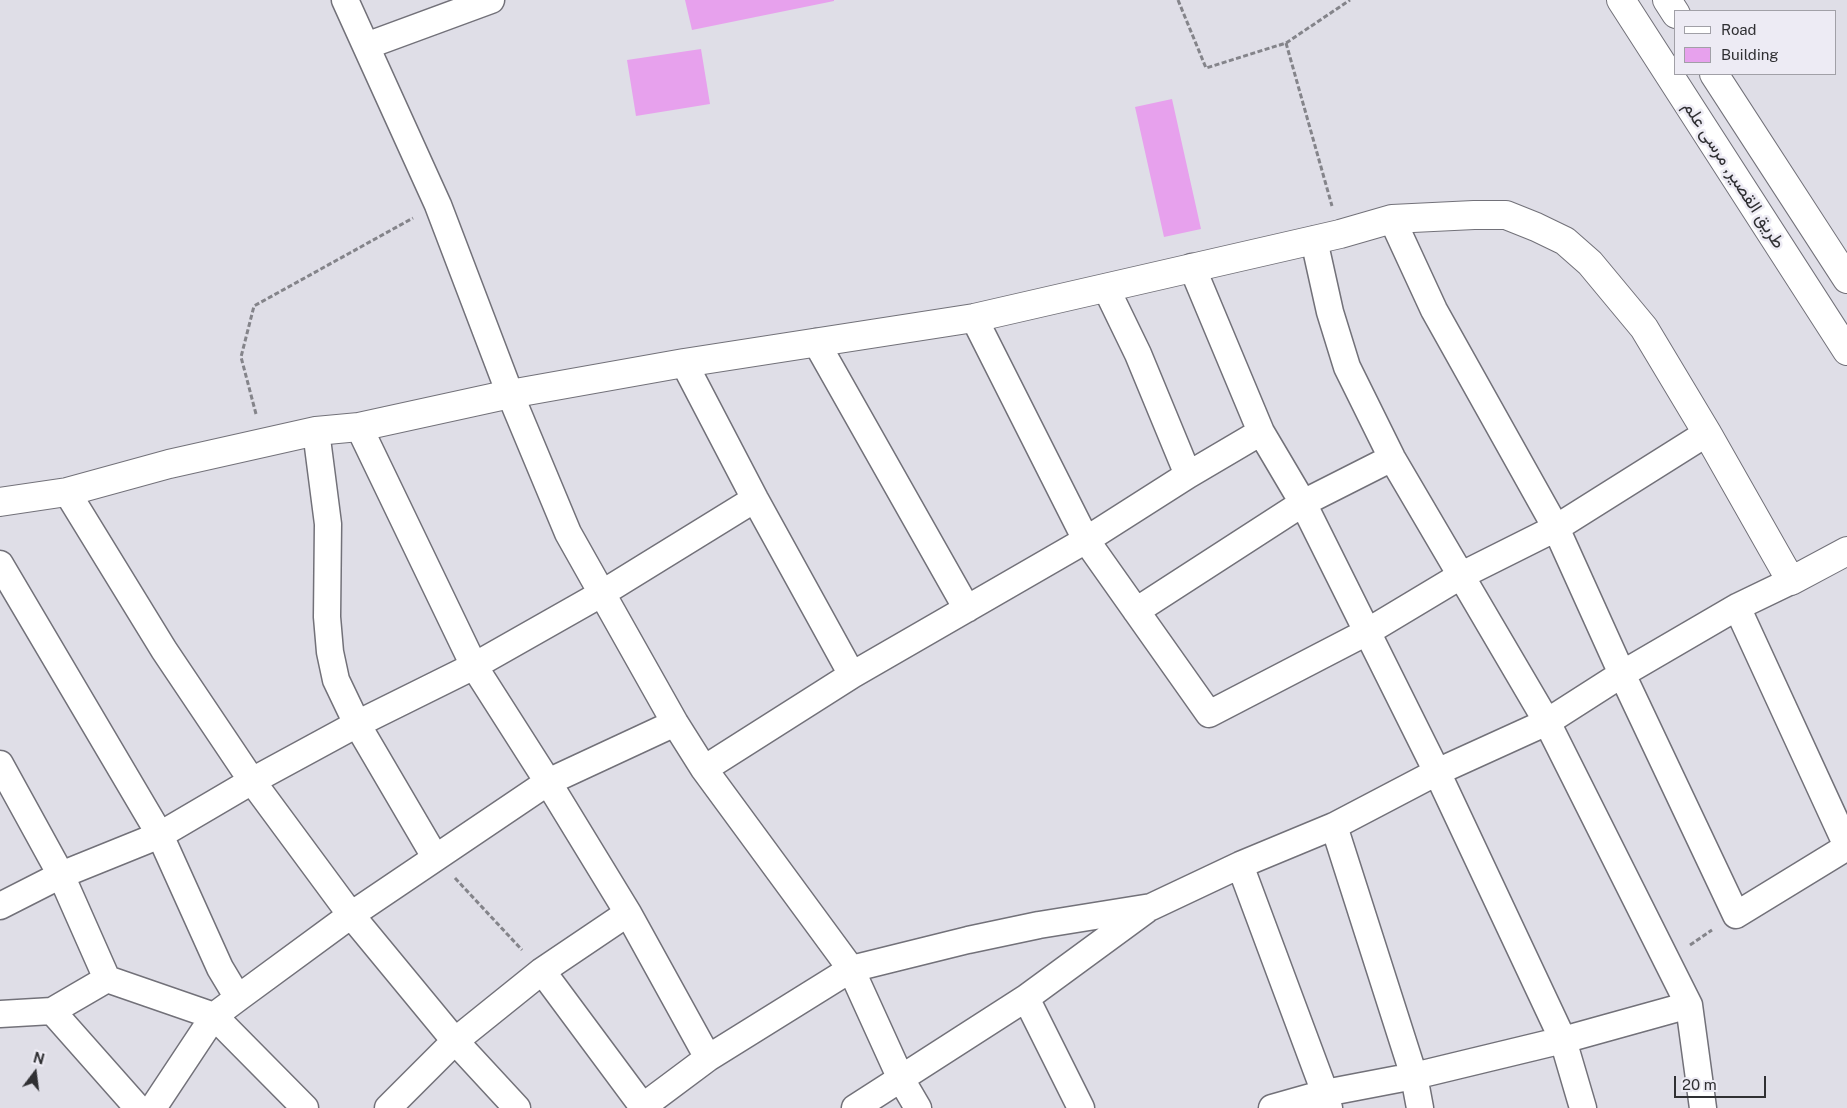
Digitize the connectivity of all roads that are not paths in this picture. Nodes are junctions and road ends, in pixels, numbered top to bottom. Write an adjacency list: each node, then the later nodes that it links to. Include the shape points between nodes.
1 (345, 0): 6 (street)
2 (491, 0): 6 (street)
3 (1621, 0): 15 (street, طريق القصير, مرسى علم)
4 (1667, 0): 5 (street)
5 (1674, 11)
6 (366, 46): 17 (street, via 438,205)
7 (1715, 75): 11 (street)
8 (1392, 219): 9 (street); 21 (street, via 1506,215 1565,241 1590,263 1644,328); 28 (street, via 1434,310)
9 (1314, 240): 10 (street); 22 (street, via 1347,368)
10 (1192, 267): 12 (street); 20 (street)
11 (1847, 279)
12 (1106, 288): 13 (street); 23 (street, via 1138,354)
13 (974, 318): 14 (street); 29 (street)
14 (816, 342): 16 (street); 36 (street)
15 (1847, 351)
16 (684, 364): 17 (street); 25 (street)
17 (510, 394): 18 (street); 34 (street, via 568,533)
18 (359, 427): 19 (street); 39 (street)
19 (316, 431): 24 (street, via 169,464); 44 (street, via 328,524 330,652 336,680)
20 (1261, 432): 23 (street); 27 (street)
21 (1706, 432): 28 (street); 33 (street)
22 (1392, 458): 27 (street); 32 (street)
23 (1188, 474): 29 (street)
24 (66, 492): 26 (street); 48 (street, via 164,650)
25 (755, 499): 34 (street); 41 (street)
26 (0, 502)
27 (1303, 503): 37 (street); 38 (street)
28 (1556, 528): 32 (street); 40 (street)
29 (1086, 540): 36 (street); 37 (street)
30 (1847, 551): 33 (street)
31 (0, 564): 51 (street)
32 (1462, 574): 38 (street); 43 (street)
33 (1791, 582): 35 (street)
34 (601, 594): 39 (street); 42 (street)
35 (1737, 607): 40 (street); 52 (street)
36 (967, 609): 41 (street)
37 (1136, 611): 38 (street, via 1209,714)
38 (1367, 632): 47 (street)
39 (474, 666): 44 (street); 49 (street)
40 (1622, 674): 43 (street); 52 (street, via 1736,915)
41 (852, 676): 46 (street)
42 (675, 722): 46 (street); 49 (street)
43 (1547, 722): 47 (street); 65 (street)
44 (357, 724): 48 (street); 53 (street)
45 (0, 764): 55 (street)
46 (704, 769): 60 (street)
47 (1437, 772): 50 (street); 70 (street)
48 (252, 781): 51 (street); 59 (street)
49 (548, 782): 53 (street); 58 (street)
50 (1334, 826): 54 (street); 72 (street)
51 (160, 835): 55 (street); 63 (street, via 220,968)
52 (1847, 846)
53 (436, 857): 59 (street)
54 (1240, 865): 57 (street); 74 (street)
55 (60, 875): 56 (street); 62 (street)
56 (0, 906)
57 (1151, 907): 60 (street, via 1039,925); 64 (street)
58 (628, 913): 61 (street); 71 (street)
59 (351, 915): 63 (street); 69 (street)
60 (852, 969): 71 (street); 73 (street)
61 (542, 971): 69 (street); 75 (street)
62 (107, 979): 66 (street); 68 (street)
63 (238, 998): 68 (street)
64 (1026, 998): 73 (street); 83 (street)
65 (1689, 1005): 70 (street); 87 (street)
66 (52, 1011): 67 (street); 76 (street)
67 (0, 1014)
68 (214, 1016): 77 (street); 78 (street)
69 (455, 1040): 79 (street); 80 (street)
70 (1563, 1040): 72 (street); 86 (street)
71 (708, 1058): 75 (street)
72 (1414, 1076): 74 (street); 85 (street)
73 (901, 1079): 81 (street); 82 (street)
74 (1327, 1100): 84 (street)
75 (642, 1107)
76 (138, 1108)
77 (153, 1108)
78 (305, 1108)
79 (388, 1108)
80 (517, 1108)
81 (855, 1108)
82 (918, 1108)
83 (1081, 1108)
84 (1272, 1108)
85 (1420, 1108)
86 (1582, 1108)
87 (1703, 1108)

